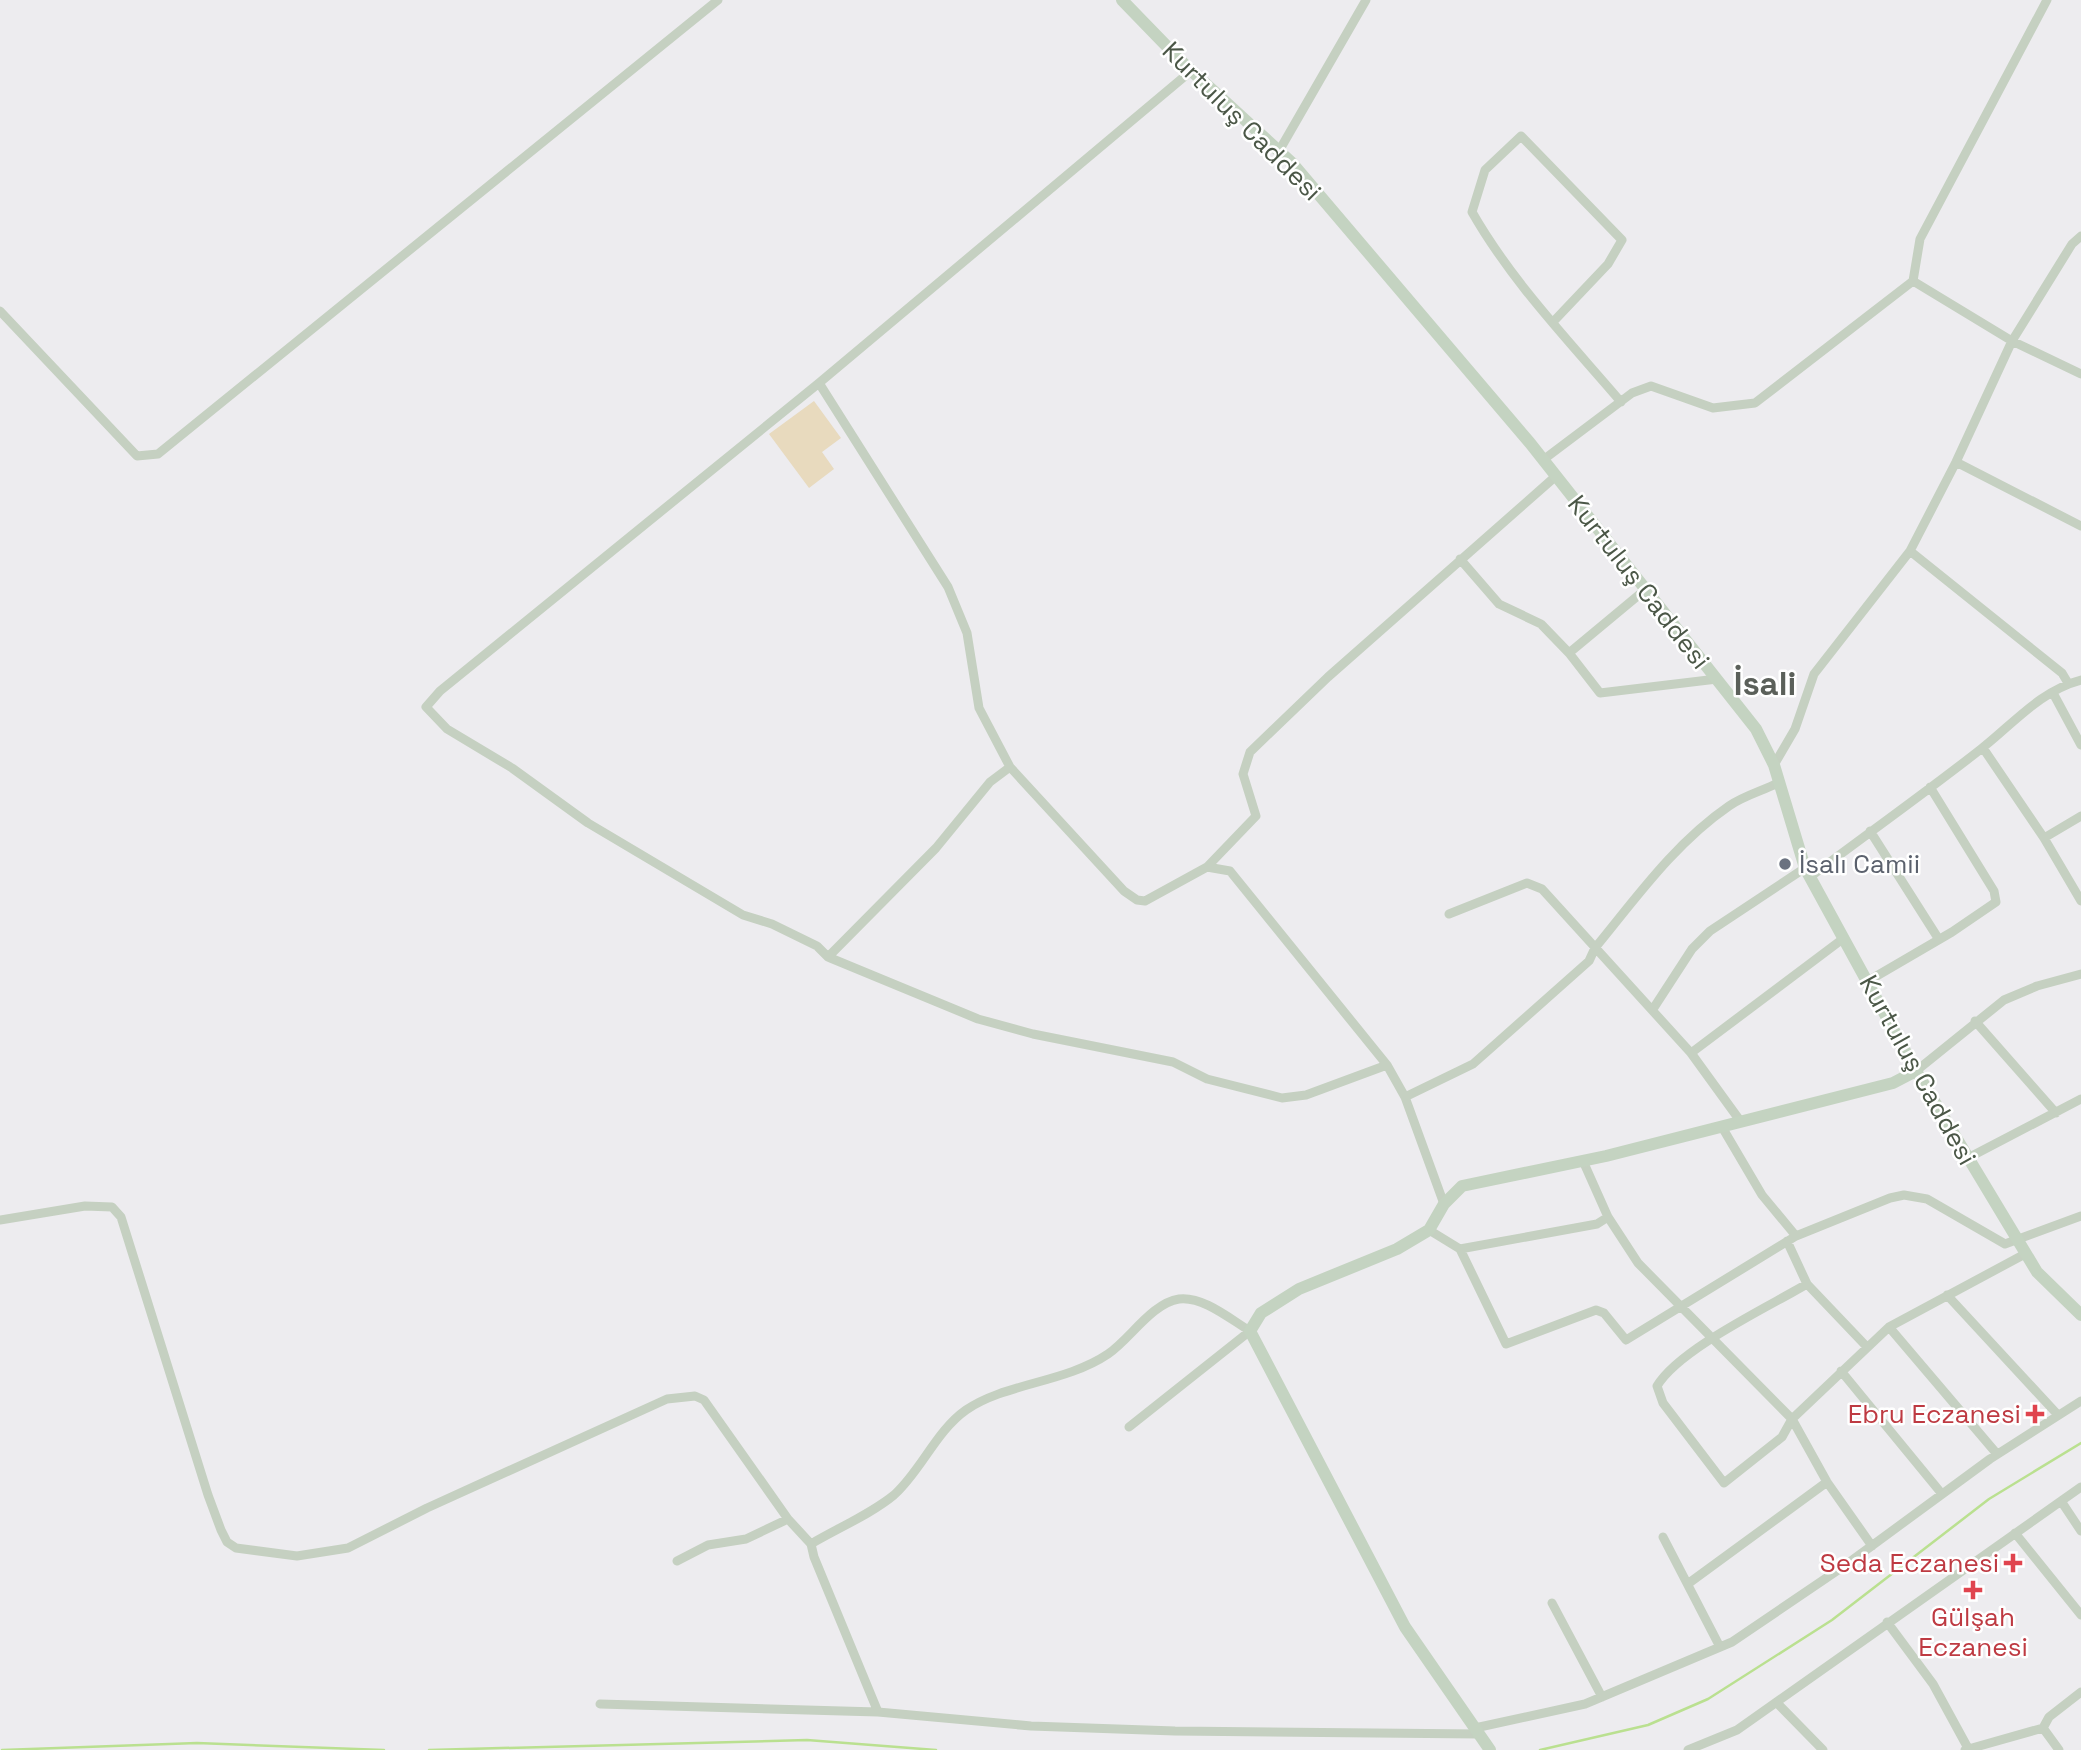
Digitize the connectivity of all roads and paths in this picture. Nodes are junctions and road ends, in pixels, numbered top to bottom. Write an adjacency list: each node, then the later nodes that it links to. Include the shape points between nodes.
1 (718, 0): 9 (street, via 158,454 136,456)
2 (1122, 0): 5 (main road, Kurtuluş Caddesi)
3 (1366, 0): 6 (street)
4 (2047, 0): 8 (street, via 1920,239)
5 (1191, 71): 6 (main road, Kurtuluş Caddesi); 13 (street)
6 (1279, 151): 15 (main road, Kurtuluş Caddesi)
7 (2081, 236): 11 (street)
8 (1913, 281): 11 (street); 14 (street, via 1755,403 1713,408 1651,386)
9 (0, 311)
10 (1553, 322): 10 (street, via 1496,253 1472,212 1485,170 1521,136 1622,240 1608,264); 14 (street)
11 (2012, 341): 12 (street); 16 (street)
12 (2081, 374)
13 (819, 383): 30 (street, via 948,587 967,633 979,708); 43 (street, via 426,707 447,729 512,768 588,823 743,915 817,946)
14 (1620, 402): 15 (street)
15 (1543, 460): 17 (main road, Kurtuluş Caddesi)
16 (1956, 462): 18 (street); 19 (street)
17 (1556, 476): 20 (street); 21 (main road, Kurtuluş Caddesi)
18 (2081, 526)
19 (1910, 551): 25 (street, via 2063,673); 29 (street, via 1814,674 1795,729)
20 (1460, 559): 22 (street, via 1499,604 1541,624); 36 (street, via 1250,752 1243,774 1256,816)
21 (1646, 589): 22 (street); 23 (main road, Kurtuluş Caddesi)
22 (1569, 653): 23 (street, via 1600,693)
23 (1717, 679): 29 (main road, Kurtuluş Caddesi, via 1756,729)
24 (2081, 680): 25 (street)
25 (2068, 683): 26 (street)
26 (2053, 693): 27 (street); 28 (street)
27 (2081, 745)
28 (1983, 748): 32 (street); 35 (street)
29 (1774, 765): 31 (main road, Kurtuluş Caddesi)
30 (1010, 767): 36 (street, via 1137,900 1145,901); 43 (street, via 990,782 936,848)
31 (1778, 783): 37 (main road, Kurtuluş Caddesi); 42 (street, via 1731,805 1699,829 1660,868)
32 (1930, 787): 34 (street); 41 (street, via 1994,891 1996,902)
33 (2081, 816): 35 (street)
34 (1870, 831): 37 (street); 41 (street)
35 (2044, 838): 38 (street)
36 (1207, 867): 49 (street, via 1230,871)
37 (1807, 872): 40 (main road, Kurtuluş Caddesi); 46 (street, via 1710,931 1692,949)
38 (2081, 901)
39 (1450, 914): 42 (street, via 1527,883 1542,889)
40 (1844, 938): 45 (main road, Kurtuluş Caddesi); 48 (street)
41 (1938, 938): 45 (street)
42 (1595, 948): 46 (street); 51 (street, via 1589,961 1473,1064)
43 (828, 957): 49 (street, via 978,1019 1173,1062 1208,1079 1282,1098 1306,1096)
44 (2081, 974): 47 (street, via 2004,1000)
45 (1868, 981): 50 (main road, Kurtuluş Caddesi)
46 (1653, 1009): 48 (street)
47 (1975, 1021): 50 (street); 53 (street)
48 (1691, 1053): 54 (street)
49 (1387, 1065): 51 (street)
50 (1916, 1071): 54 (main road, via 1893,1083); 56 (main road, Kurtuluş Caddesi)
51 (1405, 1097): 58 (street)
52 (2081, 1100): 53 (street)
53 (2056, 1113): 56 (street)
54 (1741, 1122): 55 (main road)
55 (1722, 1127): 57 (main road); 63 (street, via 1762,1195)
56 (1966, 1159): 64 (main road, Kurtuluş Caddesi)
57 (1583, 1161): 58 (main road, via 1462,1186); 60 (street)
58 (1444, 1204): 62 (main road)
59 (2081, 1216): 64 (street)
60 (1608, 1217): 66 (street, via 1597,1224); 70 (street, via 1638,1263)
61 (0, 1220): 86 (street, via 85,1206 111,1207 121,1217 208,1495 227,1542 236,1548 297,1556 348,1548 667,1399 695,1395 704,1400)
62 (1429, 1230): 66 (street); 73 (main road, via 1397,1249 1299,1289 1262,1313)
63 (1796, 1236): 64 (street, via 1904,1195 1927,1199 2005,1244); 65 (street)
64 (2015, 1237): 67 (main road, Kurtuluş Caddesi)
65 (1787, 1241): 68 (street); 70 (street)
66 (1460, 1249): 70 (street, via 1506,1344 1596,1310 1604,1313 1626,1340)
67 (2025, 1254): 69 (street); 71 (main road, Kurtuluş Caddesi, via 2036,1272)
68 (1807, 1284): 74 (street); 75 (street)
69 (1947, 1296): 72 (street); 78 (street)
70 (1681, 1306): 74 (street)
71 (2081, 1315)
72 (1889, 1327): 75 (street); 81 (street)
73 (1250, 1331): 80 (street); 90 (street, via 1196,1300 1177,1299 1094,1363 963,1411 894,1495); 104 (main road, via 1405,1627)
74 (1713, 1337): 79 (street); 79 (street, via 1663,1376 1657,1386 1662,1403 1724,1483 1782,1437)
75 (1867, 1347): 76 (street)
76 (1842, 1371): 79 (street); 84 (street)
77 (2081, 1401): 78 (street)
78 (2059, 1415): 81 (street)
79 (1792, 1419): 82 (street)
80 (1129, 1427)
81 (1997, 1454): 84 (street)
82 (1827, 1482): 91 (street); 93 (street)
83 (2081, 1487): 85 (street)
84 (1942, 1494): 91 (street)
85 (2061, 1501): 87 (street); 88 (street)
86 (788, 1519): 90 (street); 92 (street, via 746,1539 708,1545)
87 (2081, 1531)
88 (2015, 1533): 95 (street); 96 (street)
89 (1663, 1537): 93 (street)
90 (811, 1544): 102 (street)
91 (1871, 1546): 97 (street)
92 (677, 1561)
93 (1689, 1583): 97 (street)
94 (1552, 1603): 99 (street)
95 (2081, 1615)
96 (1887, 1622): 100 (street); 107 (street, via 1933,1684)
97 (1720, 1647): 99 (street)
98 (2081, 1692): 103 (street, via 2049,1717)
99 (1602, 1697): 104 (street)
100 (1777, 1703): 105 (street, via 1737,1730); 106 (street)
101 (600, 1704): 102 (street)
102 (878, 1712): 104 (street, via 1057,1727)
103 (2043, 1728): 107 (street); 108 (street)
104 (1482, 1738)
105 (1688, 1750)
106 (1823, 1750)
107 (1968, 1750)
108 (2059, 1750)

